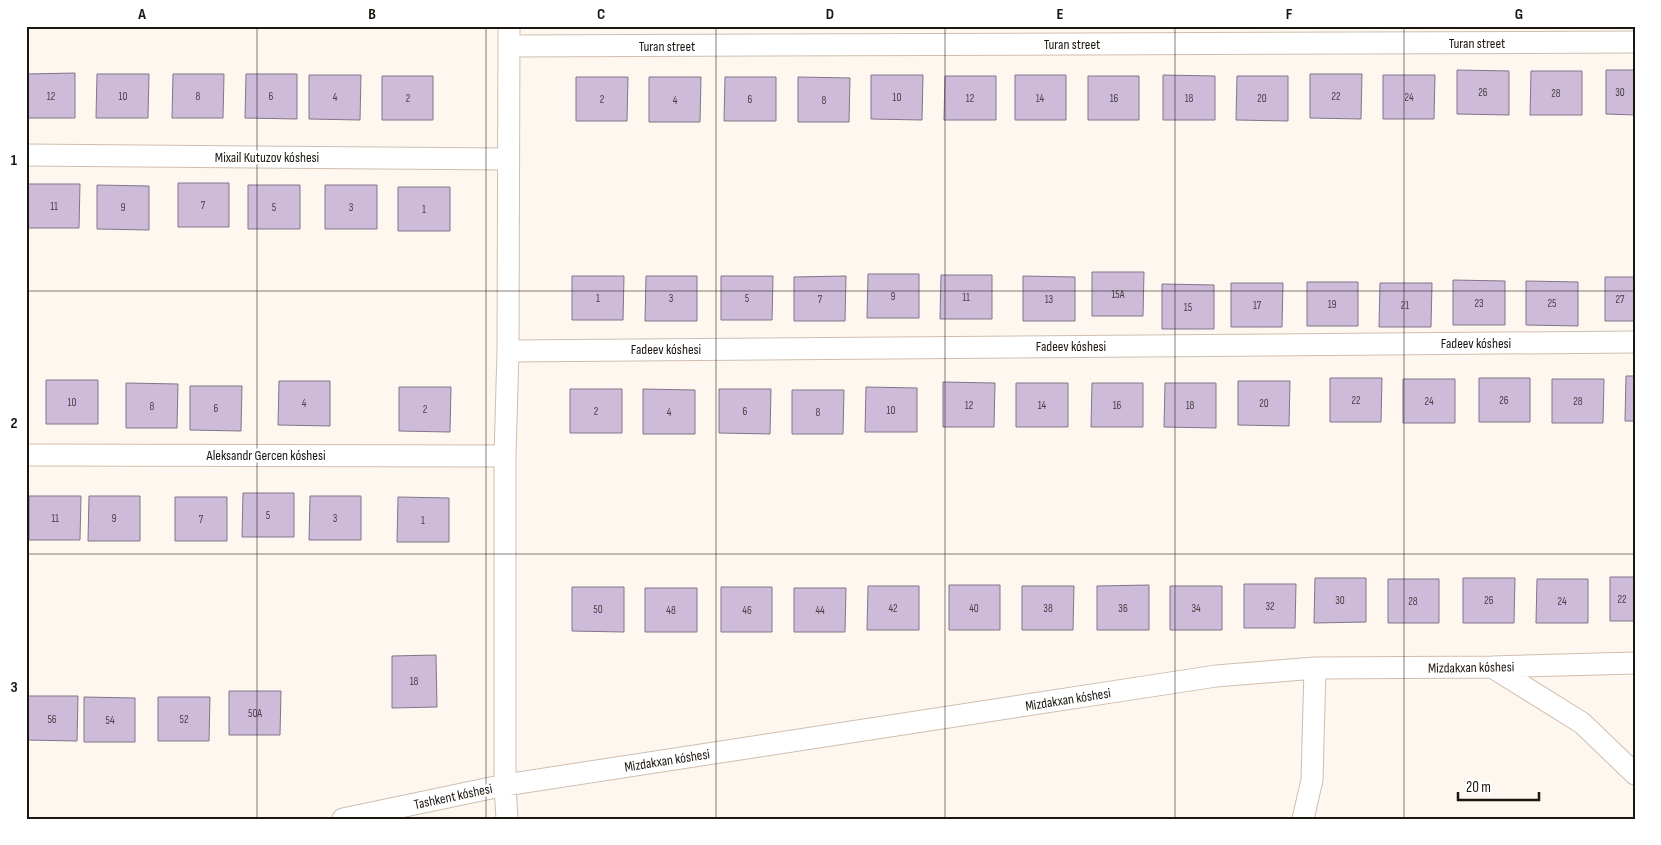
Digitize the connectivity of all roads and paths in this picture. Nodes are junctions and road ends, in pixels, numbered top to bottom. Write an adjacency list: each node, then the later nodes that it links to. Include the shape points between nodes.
1 (509, 36): 2 (street, Turan street); 4 (street)
2 (1635, 42)
3 (26, 155): 4 (street, Mixail Kutuzov kóshesi)
4 (508, 159): 6 (street)
5 (1635, 342): 6 (street, Fadeev kóshesi)
6 (508, 351): 8 (street)
7 (26, 455): 8 (street, Aleksandr Gercen kóshesi)
8 (505, 456): 13 (street)
9 (1635, 663): 10 (street, Mizdakxan kóshesi)
10 (1492, 667): 11 (street, Mizdakxan kóshesi); 12 (street, via 1582,723)
11 (1315, 668): 13 (street, Mizdakxan kóshesi, via 1216,676); 16 (street, via 1312,780)
12 (1635, 774)
13 (505, 785): 14 (street, Tashkent kóshesi); 15 (street)
14 (343, 819)
15 (507, 819)
16 (1302, 819)

